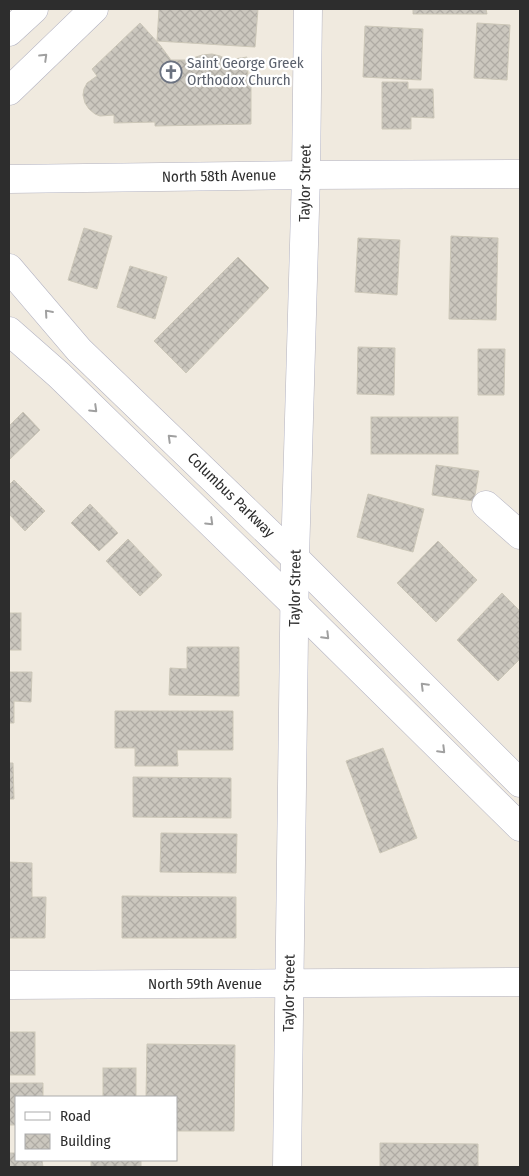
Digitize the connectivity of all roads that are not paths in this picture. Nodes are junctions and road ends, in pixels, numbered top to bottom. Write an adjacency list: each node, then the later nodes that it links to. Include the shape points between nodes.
1 (34, 9): 4 (street)
2 (94, 9): 5 (street, one-way to 2)
3 (308, 9): 7 (street, Taylor Street)
4 (9, 32)
5 (9, 91)
6 (520, 174): 7 (street, North 58th Avenue)
7 (306, 175): 8 (street, North 58th Avenue); 13 (street, Taylor Street)
8 (9, 179)
9 (9, 268): 13 (street, Columbus Parkway, one-way to 9, via 79,350)
10 (9, 331): 14 (street, one-way to 14, via 59,375)
11 (486, 505): 12 (street)
12 (520, 535)
13 (296, 558): 14 (street, Taylor Street); 15 (street, Columbus Parkway, one-way to 13)
14 (295, 604): 16 (street, one-way to 16); 18 (street, Taylor Street)
15 (520, 783)
16 (520, 827)
17 (520, 982): 18 (street, North 59th Avenue)
18 (289, 984): 19 (street, North 59th Avenue); 20 (street, Taylor Street)
19 (9, 985)
20 (286, 1167)

